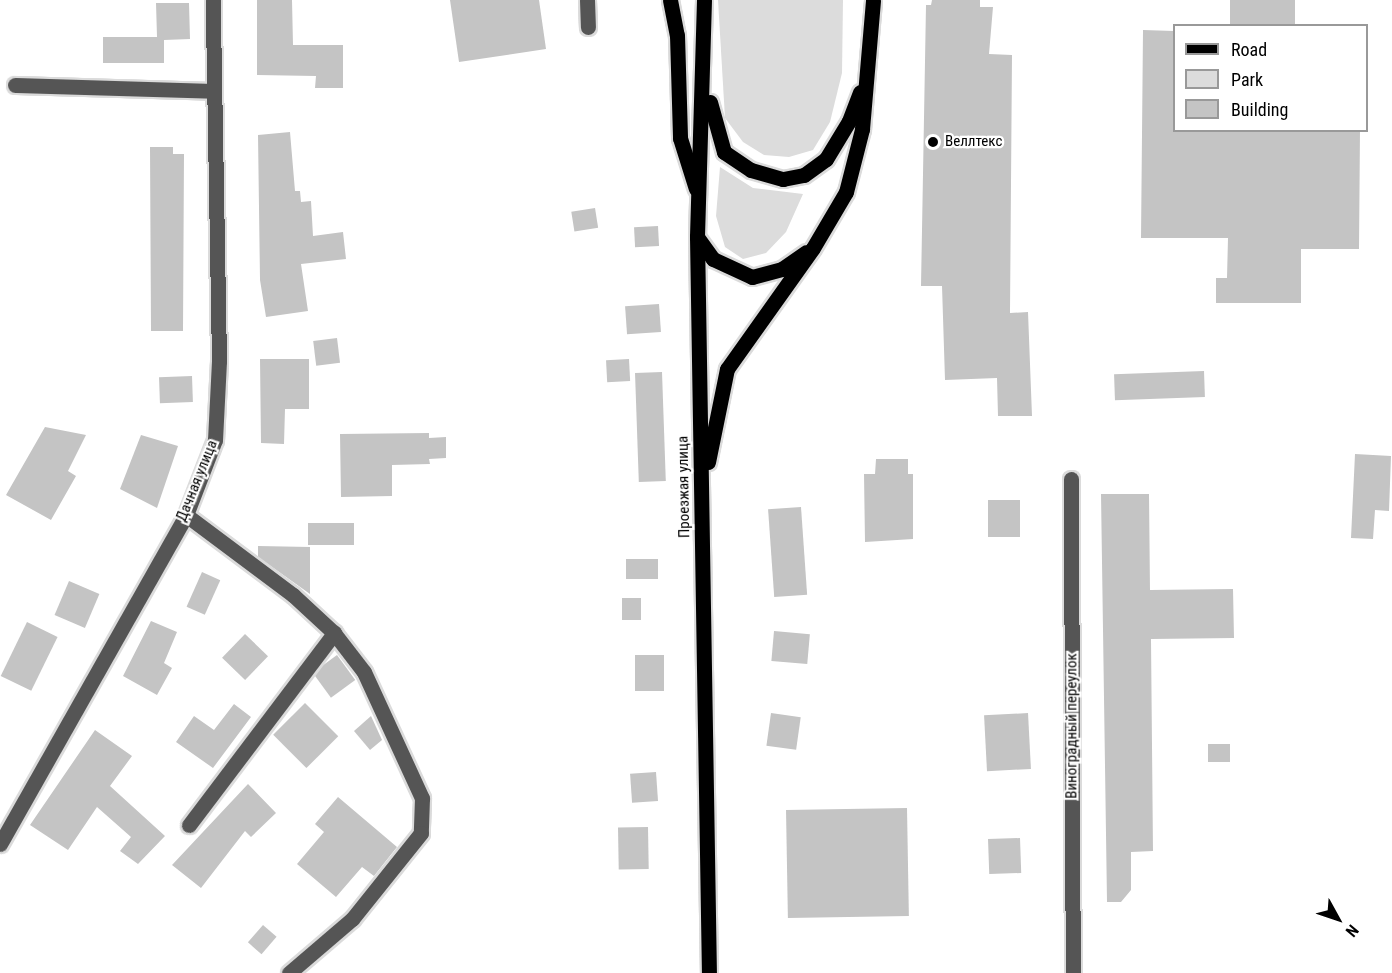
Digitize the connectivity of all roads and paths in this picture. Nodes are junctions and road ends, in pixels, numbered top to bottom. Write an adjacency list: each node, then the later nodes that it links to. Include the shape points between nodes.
1 (213, 0): 10 (street, Дачная улица)
2 (587, 0): 6 (street)
3 (670, 0): 11 (main road, via 677,35 680,138)
4 (704, 0): 7 (main road, Проезжая улица)
5 (873, 0): 8 (main road)
6 (588, 27)
7 (704, 55): 8 (main road, via 711,112 724,152 751,170 783,179 804,175 826,159 849,121); 11 (main road, Проезжая улица)
8 (868, 69): 13 (main road, via 862,129 846,192)
9 (15, 86): 10 (street)
10 (214, 91): 16 (street, Дачная улица, via 219,361 215,440)
11 (699, 200): 12 (main road, Проезжая улица)
12 (697, 237): 13 (main road, via 713,259 752,277 782,269); 15 (main road, Проезжая улица)
13 (813, 248): 15 (main road, via 727,369)
14 (1071, 479): 22 (street, Виноградный переулок)
15 (703, 486): 21 (main road, Проезжая улица)
16 (186, 515): 17 (street, via 293,595); 19 (street, Дачная улица)
17 (334, 633): 18 (street); 20 (street, via 364,672 422,798 421,833 352,919)
18 (189, 825)
19 (0, 844)
20 (289, 973)
21 (709, 973)
22 (1073, 973)

